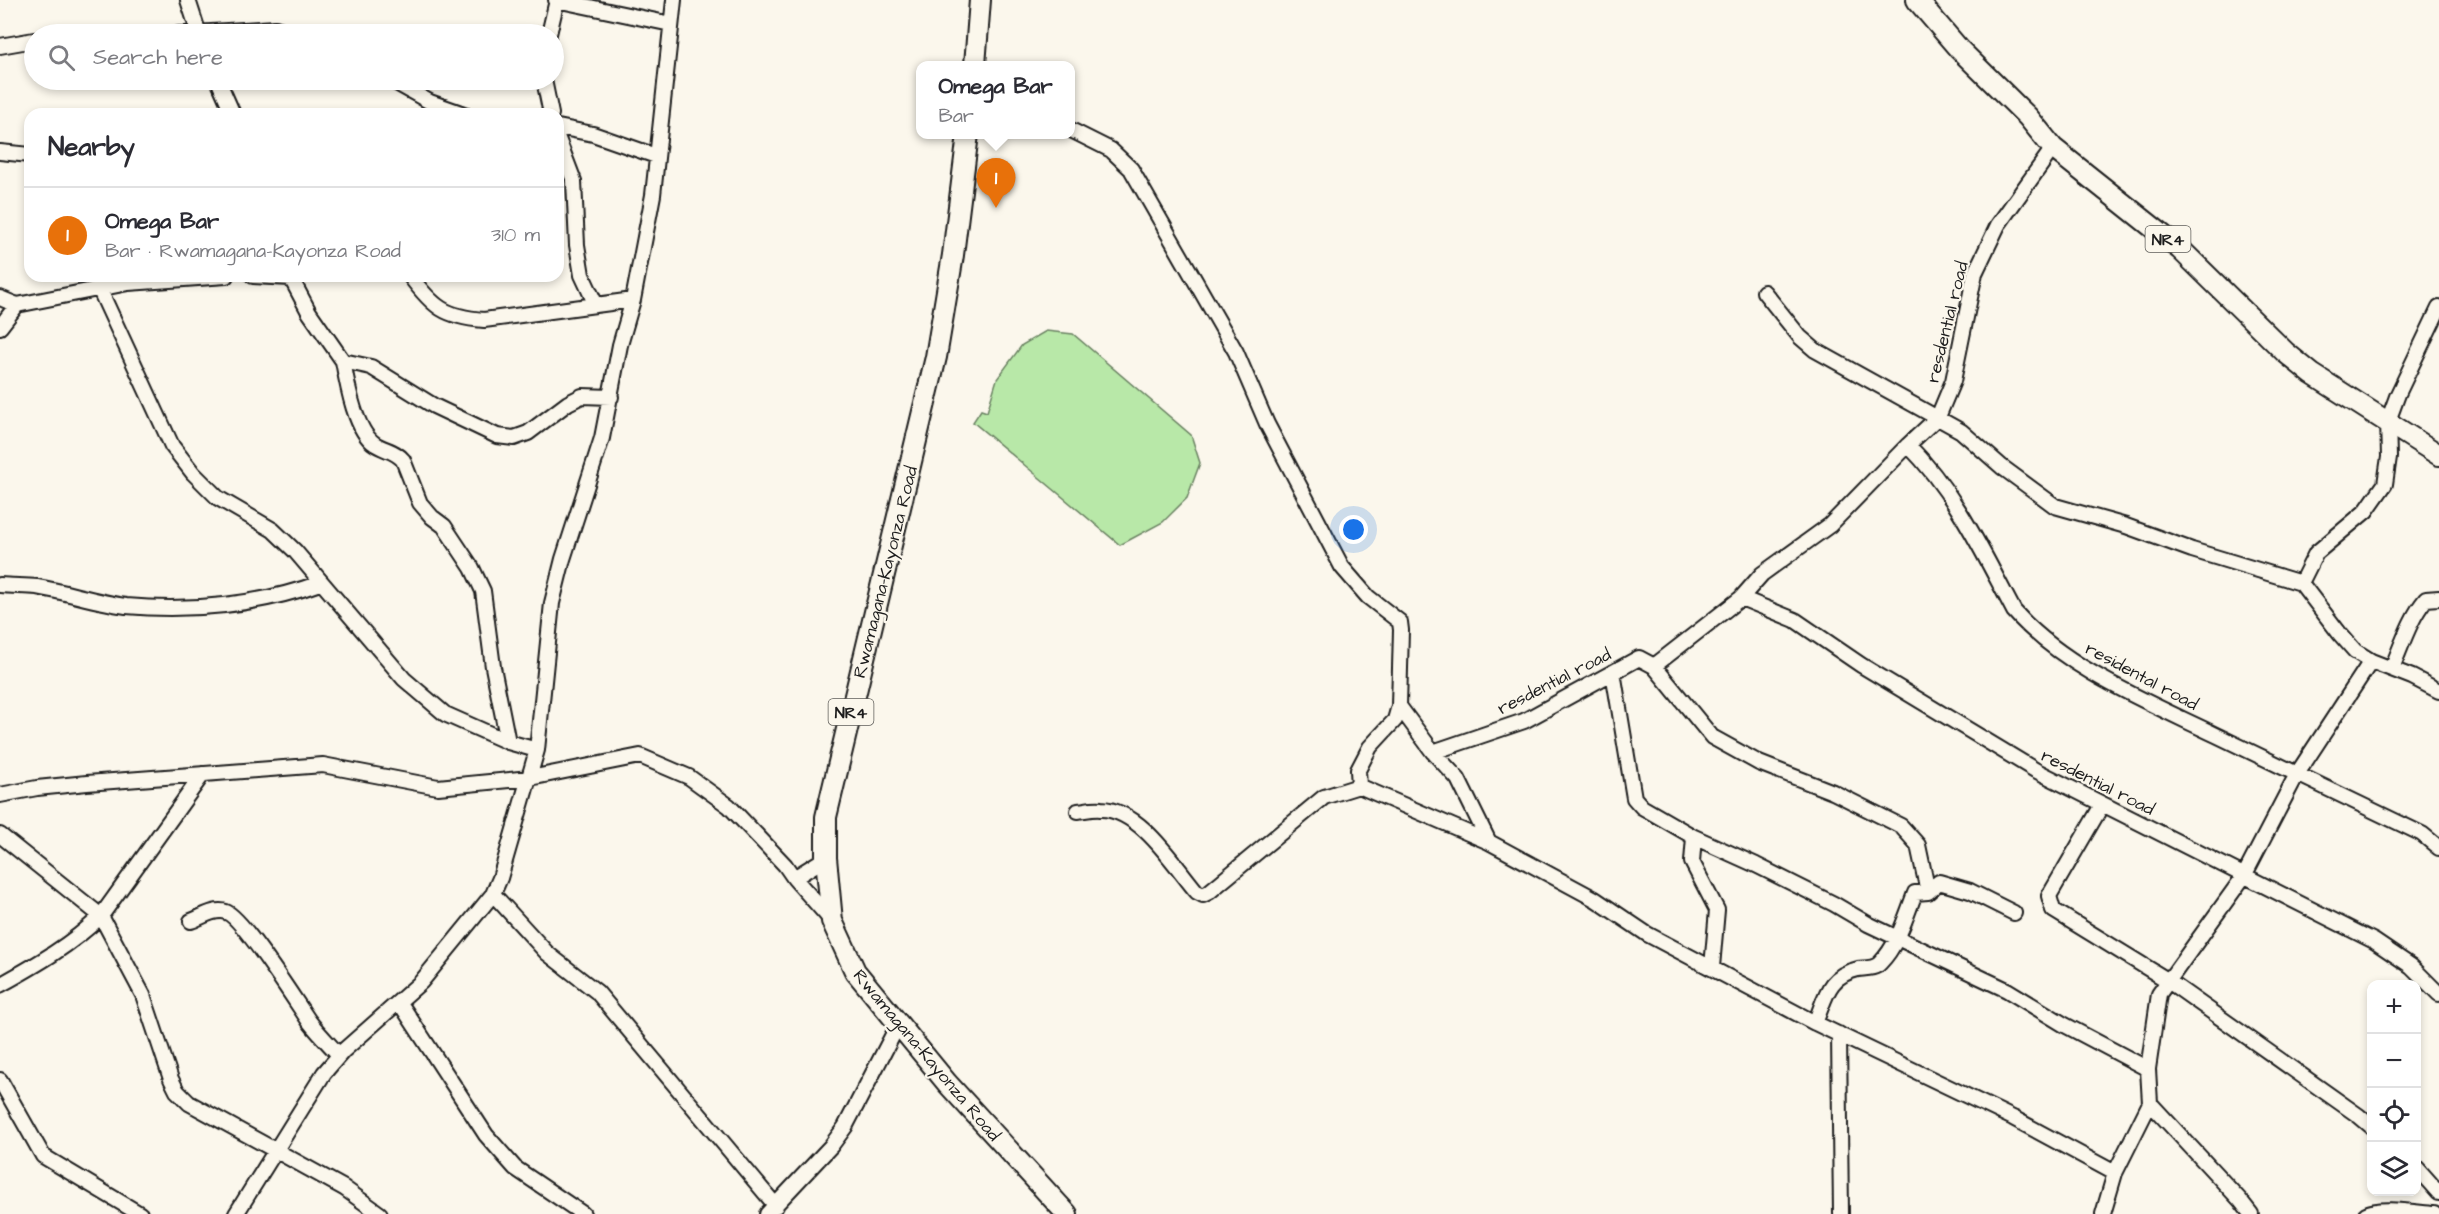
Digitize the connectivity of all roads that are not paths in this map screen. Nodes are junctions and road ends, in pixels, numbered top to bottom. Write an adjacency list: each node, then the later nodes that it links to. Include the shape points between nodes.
1 (188, 0): 6 (street)
2 (556, 0): 7 (street); 8 (street)
3 (674, 0): 8 (street)
4 (980, 0): 11 (highway)
5 (1917, 0): 21 (highway, NR4)
6 (196, 24)
7 (551, 24)
8 (671, 24): 25 (street)
9 (24, 42): 10 (street)
10 (0, 46)
11 (975, 61)
12 (222, 90): 15 (street)
13 (409, 90): 16 (street)
14 (546, 90): 17 (street)
15 (230, 108)
16 (447, 108)
17 (550, 108)
18 (564, 128): 25 (street)
19 (1075, 132): 53 (street, via 1111,150 1131,169 1236,352 1267,424 1342,567 1368,597 1400,622)
20 (968, 139): 68 (highway, Rwamagana-Kayonza Road / NR4, via 936,357 826,817)
21 (2053, 148): 39 (street, resdential road, via 1998,225 1975,273 1953,381); 40 (highway, NR4, via 2167,238 2285,352 2312,374)
22 (0, 152): 23 (street)
23 (24, 154)
24 (564, 155): 34 (street, via 574,181 582,275)
25 (656, 156): 32 (street, via 653,195)
26 (162, 282): 29 (street)
27 (293, 282): 37 (street)
28 (416, 282): 34 (street, via 437,305 459,318 484,320)
29 (99, 288): 33 (street); 43 (street, via 172,446 218,498 273,531)
30 (1764, 291): 39 (street, resdential road, via 1800,337 1820,354)
31 (0, 298): 33 (street)
32 (633, 300): 34 (street); 38 (street)
33 (17, 305): 36 (street)
34 (596, 305)
35 (2439, 308): 40 (street)
36 (0, 327)
37 (343, 361): 38 (street, via 371,367 434,406 497,436 514,438 528,433 582,396); 54 (street, via 348,392 367,435 372,443 404,460 420,504 444,526 483,591)
38 (611, 397): 55 (street, via 552,603)
39 (1938, 417): 41 (street, resdential road); 44 (street, resdential road, via 2055,506)
40 (2388, 421): 42 (highway, NR4); 44 (street, via 2385,484 2366,511 2316,553)
41 (1908, 445): 46 (street, resdential road, via 1830,525 1762,574); 58 (street, residental road, via 1949,495 2014,611 2024,622 2095,675)
42 (2439, 455)
43 (320, 583): 45 (street, via 292,593 223,605 157,608 36,587); 54 (street, via 404,680 445,714)
44 (2301, 583): 48 (street, via 2355,651)
45 (0, 585)
46 (1741, 598): 49 (street, resdential road); 62 (street, resdential road, via 1795,620 1860,665 2004,752)
47 (2439, 598): 50 (street, via 2426,599 2422,604)
48 (2371, 660): 50 (street); 58 (street)
49 (1654, 666): 51 (street, resdential road, via 1639,658); 71 (street, via 1712,737 1759,763 1833,792 1901,826 1918,845)
50 (2392, 668): 52 (street)
51 (1613, 672): 56 (street, resdential road, via 1524,721); 65 (street, via 1634,798 1642,807)
52 (2439, 691)
53 (1399, 706): 56 (street); 60 (street, via 1395,720 1370,747 1359,770)
54 (508, 742): 55 (street)
55 (537, 750): 59 (street)
56 (1433, 752): 66 (street, via 1458,780)
57 (203, 774): 59 (street, via 323,765 438,787); 61 (street, via 37,788); 74 (street)
58 (2298, 774): 67 (street, residental road, via 2422,834); 69 (street)
59 (530, 778): 70 (street, via 640,756 689,777 729,806); 72 (street)
60 (1359, 786): 63 (street, via 1324,797 1203,895 1132,819 1102,808); 66 (street)
61 (0, 795)
62 (2102, 805): 69 (street, resdential road); 79 (street, via 2049,896 2053,910)
63 (1078, 811)
64 (0, 835): 74 (street)
65 (1694, 837): 77 (street); 78 (street, via 1692,862 1717,910)
66 (1489, 842): 78 (street)
67 (2439, 848)
68 (826, 858): 70 (street); 76 (highway, Rwamagana-Kayonza Road / NR4)
69 (2244, 876): 79 (street); 81 (street, resdential road, via 2374,941 2411,966)
70 (794, 878): 76 (street)
71 (1928, 892): 73 (street, via 1939,882 1970,891); 77 (street, via 1915,893)
72 (493, 894): 82 (street); 95 (street, via 547,953 597,992)
73 (2014, 913)
74 (101, 916): 80 (street, via 44,961); 91 (street, via 143,995 177,1091 189,1103)
75 (192, 921): 86 (street, via 215,911 233,915 311,1023)
76 (832, 921): 84 (highway, Rwamagana-Kayonza Road / NR4, via 855,971)
77 (1898, 937): 83 (street, via 1876,967 1850,971 1831,983); 87 (street, via 2007,990)
78 (1712, 967): 83 (street)
79 (2167, 980): 87 (street, via 2159,994); 90 (street)
80 (0, 985)
81 (2439, 994)
82 (400, 1003): 86 (street); 99 (street, via 486,1135 515,1168)
83 (1815, 1023): 85 (street)
84 (898, 1025): 95 (street, via 845,1127); 100 (highway, Rwamagana-Kayonza Road / NR4)
85 (1839, 1034): 92 (street, via 2013,1118); 101 (street)
86 (339, 1055): 91 (street)
87 (2148, 1069): 89 (street)
88 (0, 1080): 96 (street, via 43,1156)
89 (2150, 1103): 92 (street); 103 (street)
90 (2367, 1123)
91 (276, 1149): 97 (street); 98 (street)
92 (2115, 1173): 102 (street)
93 (2421, 1173): 94 (street)
94 (2439, 1193)
95 (772, 1210)
96 (140, 1214)
97 (236, 1214)
98 (380, 1214)
99 (583, 1214)
100 (1067, 1214)
101 (1841, 1214)
102 (2103, 1214)
103 (2251, 1214)
104 (2366, 1214): 105 (street)
105 (2434, 1214)

